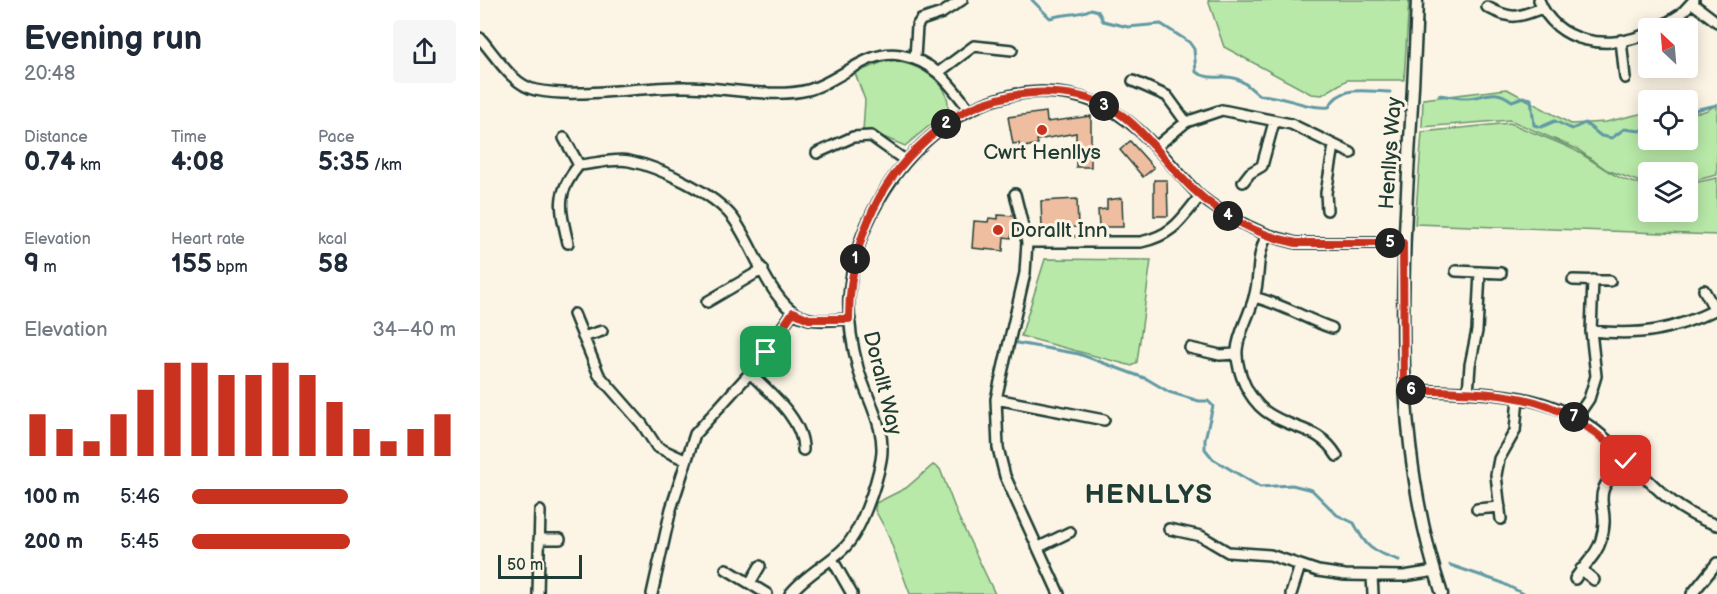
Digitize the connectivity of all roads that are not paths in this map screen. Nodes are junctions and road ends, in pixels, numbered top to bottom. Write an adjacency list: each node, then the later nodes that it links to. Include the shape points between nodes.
1 (962, 0): 12 (street, via 921,20 917,26)
2 (1417, 0): 33 (street, Henllys Way)
3 (1693, 2): 6 (street); 7 (street)
4 (1540, 4): 5 (street, via 1518,18); 10 (street, via 1553,25 1572,37 1588,42)
5 (1487, 7)
6 (1675, 18)
7 (1717, 22)
8 (1638, 36): 10 (street)
9 (480, 38): 12 (street, via 521,83 534,90 565,92 686,87 785,94 827,84 858,64 882,55)
10 (1621, 40): 14 (street)
11 (1012, 50): 13 (street, via 974,46)
12 (915, 58): 13 (street)
13 (939, 72): 16 (street)
14 (1625, 78)
15 (1133, 81): 17 (street, via 1167,96)
16 (969, 110): 21 (street, Dorallt Way, via 1018,94 1077,96 1121,114); 24 (street, Dorallt Way, via 942,127)
17 (1186, 122): 18 (street, via 1222,110); 21 (street)
18 (1274, 122): 20 (street, via 1291,124); 26 (street, via 1262,166)
19 (564, 138): 25 (street)
20 (1334, 146): 23 (street); 29 (street)
21 (1155, 147): 28 (street, Dorallt Way)
22 (817, 153): 24 (street, via 853,137 871,136)
23 (1352, 153)
24 (906, 161): 47 (street, Dorallt Way, via 885,189 862,232 852,275)
25 (579, 165): 32 (street, via 565,183 561,198); 34 (street, via 627,160 665,172 696,188 732,217)
26 (1243, 182)
27 (1014, 194): 31 (street)
28 (1200, 196): 30 (street, Dorallt Way); 31 (street, via 1168,233 1154,239)
29 (1327, 210)
30 (1267, 235): 33 (street, Dorallt Way, via 1296,243); 42 (street, via 1259,251)
31 (1027, 242): 58 (street, via 1025,273)
32 (568, 243)
33 (1403, 243): 55 (street, Henllys Way)
34 (763, 269): 43 (street); 45 (street)
35 (1456, 271): 36 (street)
36 (1480, 272): 37 (street); 56 (street)
37 (1501, 273)
38 (1573, 280): 39 (street)
39 (1593, 280): 40 (street); 50 (street)
40 (1610, 280)
41 (1704, 290): 44 (street)
42 (1254, 297): 48 (street); 53 (street)
43 (707, 302)
44 (1716, 309): 50 (street, via 1683,325 1659,331)
45 (793, 312): 47 (street, via 809,319); 54 (street)
46 (574, 314): 51 (street)
47 (849, 319): 75 (street, Dorallt Way, via 858,370 881,438 882,459 854,537)
48 (1332, 328)
49 (602, 331): 51 (street)
50 (1591, 331): 59 (street, via 1596,376 1589,399)
51 (583, 337): 63 (street, via 598,375 657,447)
52 (1190, 348): 53 (street)
53 (1235, 354): 62 (street, via 1247,390 1263,410 1323,437)
54 (750, 373): 61 (street, via 777,400 803,436); 63 (street, via 695,434)
55 (1404, 390): 56 (street); 81 (street, Henllys Way, via 1414,475)
56 (1468, 393): 57 (street)
57 (1518, 398): 59 (street, via 1539,402); 65 (street, via 1515,431 1498,467)
58 (996, 399): 60 (street); 74 (street, via 1000,463)
59 (1576, 418): 64 (street, via 1602,435)
60 (1104, 420)
61 (803, 450)
62 (1337, 456)
63 (685, 460): 87 (street)
64 (1626, 461): 69 (street, via 1685,510); 80 (street, via 1604,483 1602,539)
65 (1500, 507): 66 (street); 68 (street)
66 (1477, 509)
67 (540, 511): 72 (street)
68 (1501, 519)
69 (1717, 525)
70 (1169, 529): 78 (street, via 1201,536 1228,552 1270,555)
71 (1070, 532): 74 (street)
72 (539, 539): 73 (street); 86 (street)
73 (560, 539)
74 (1039, 547): 91 (street)
75 (832, 559): 89 (street, Dorallt Way); 90 (street)
76 (1717, 563): 95 (street)
77 (760, 566): 85 (street)
78 (1300, 566): 82 (street); 92 (street)
79 (726, 569): 85 (street)
80 (1581, 569): 83 (street); 84 (street)
81 (1435, 571): 82 (street); 94 (street, Henllys Way)
82 (1372, 576): 93 (street)
83 (1575, 579)
84 (1594, 580)
85 (750, 583): 88 (street)
86 (538, 594)
87 (652, 594)
88 (767, 594)
89 (790, 594)
90 (852, 594)
91 (1059, 594)
92 (1291, 594)
93 (1373, 594)
94 (1442, 594)
95 (1692, 594)

